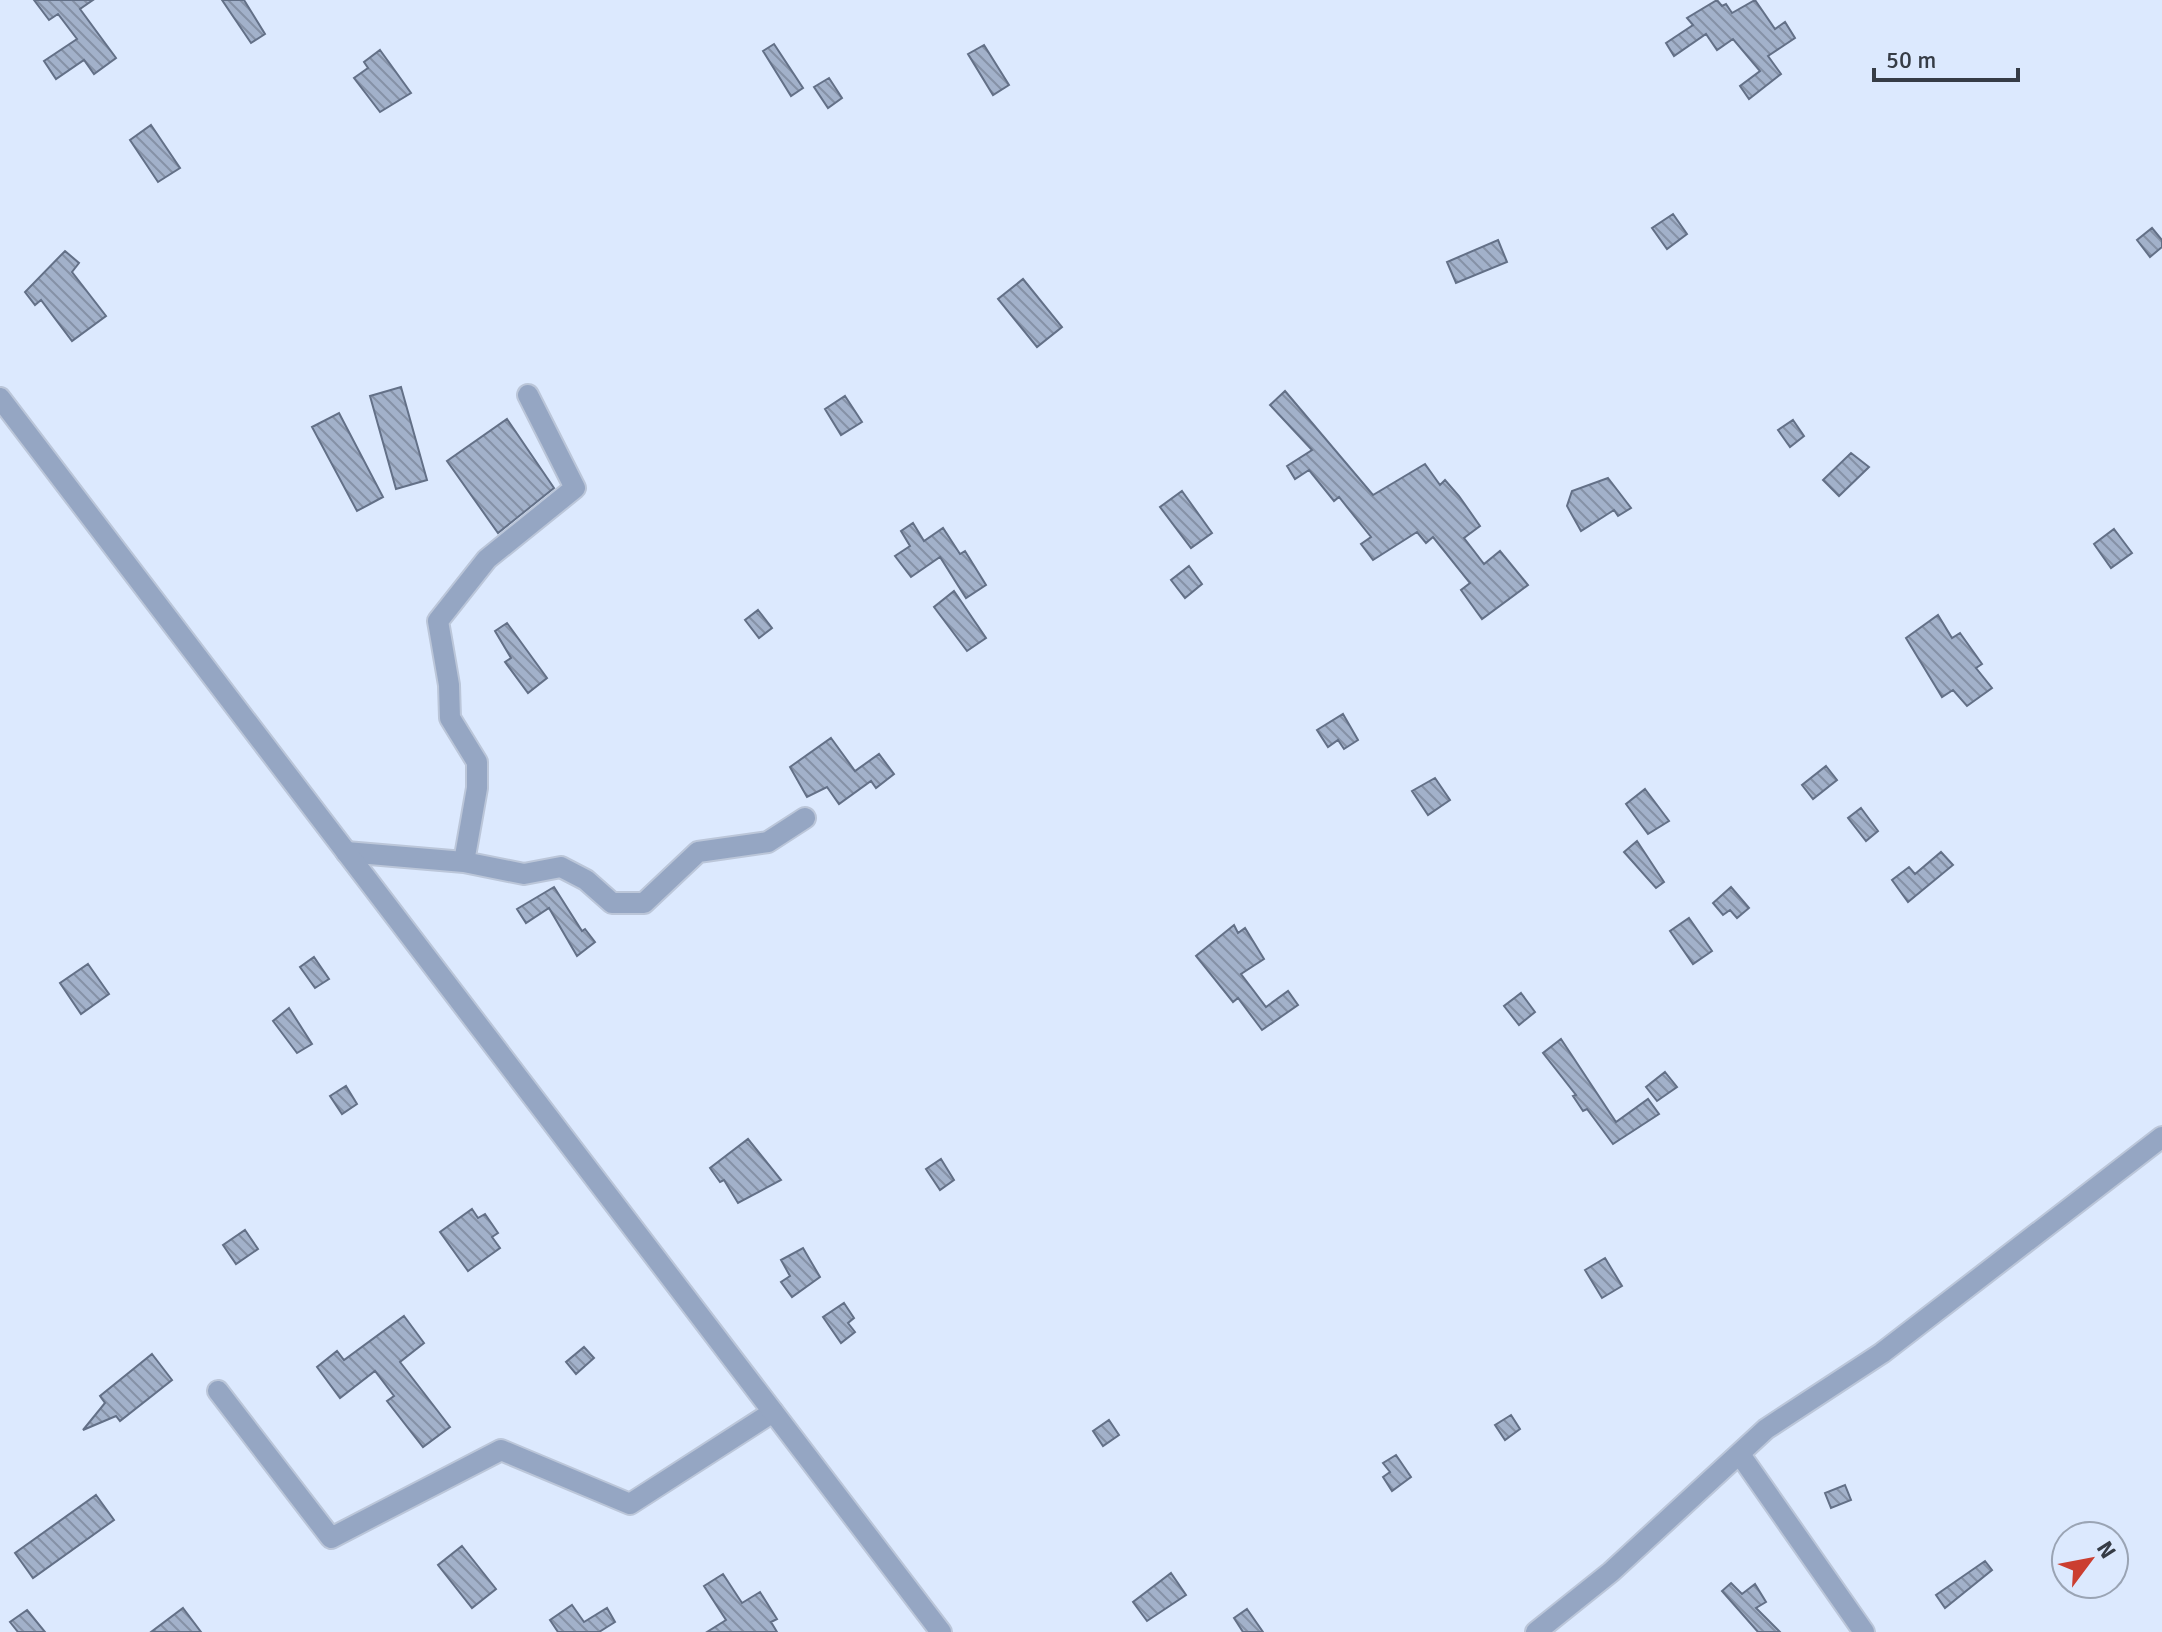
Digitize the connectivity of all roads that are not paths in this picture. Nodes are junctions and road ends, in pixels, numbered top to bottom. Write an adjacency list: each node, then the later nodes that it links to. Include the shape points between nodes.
1 (528, 395): 5 (street, via 575,488 487,559 438,621 450,718 477,762 476,801)
2 (0, 398): 4 (street)
3 (805, 818): 5 (street, via 768,842 698,852 644,903 612,903 561,867 524,874)
4 (346, 852): 5 (street); 8 (street)
5 (464, 862)
6 (2162, 1137): 9 (street, via 1882,1353 1766,1429)
7 (218, 1391): 8 (street, via 331,1538 501,1450 630,1504)
8 (773, 1412): 10 (street)
9 (1741, 1456): 11 (street); 12 (street)
10 (941, 1632)
11 (1536, 1632)
12 (1864, 1632)

